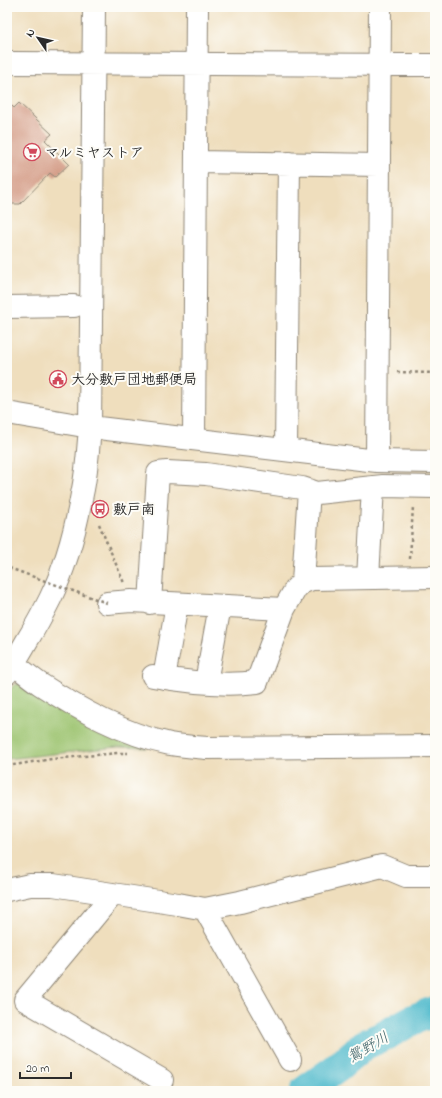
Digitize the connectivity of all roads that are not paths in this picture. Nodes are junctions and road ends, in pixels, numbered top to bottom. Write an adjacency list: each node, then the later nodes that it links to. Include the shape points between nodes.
1 (94, 7): 5 (street)
2 (198, 7): 6 (street)
3 (380, 7): 7 (street)
4 (7, 63): 5 (street)
5 (94, 63): 6 (street); 15 (street)
6 (197, 64): 7 (street); 9 (street)
7 (380, 65): 8 (street); 11 (street)
8 (435, 65)
9 (196, 162): 10 (street); 16 (street)
10 (289, 163): 11 (street); 17 (street)
11 (379, 165): 18 (street)
12 (74, 306): 13 (street)
13 (7, 308)
14 (7, 413): 15 (street)
15 (90, 427): 16 (street); 31 (street, via 82,493 75,529 64,562 36,626)
16 (194, 439): 17 (street)
17 (286, 450): 18 (street)
18 (378, 461): 19 (street)
19 (435, 462)
20 (373, 487): 21 (street); 22 (street, via 317,494); 24 (street)
21 (425, 487)
22 (309, 490): 25 (street); 26 (street, via 206,474 158,473)
23 (435, 577): 24 (street)
24 (368, 578): 25 (street, via 312,579)
25 (303, 582): 30 (street, via 296,588)
26 (140, 602): 27 (street); 28 (street)
27 (107, 603)
28 (177, 604): 29 (street); 32 (street, via 158,677)
29 (220, 606): 30 (street); 32 (street)
30 (284, 609): 32 (street, via 257,682)
31 (9, 666): 33 (street, via 105,722 134,734 170,744 207,748)
32 (206, 682)
33 (435, 746)
34 (435, 876): 37 (street, via 406,876 382,866)
35 (7, 890): 36 (street, via 30,885 53,885)
36 (113, 894): 37 (street); 39 (street, via 25,1000)
37 (205, 909): 38 (street)
38 (290, 1060)
39 (162, 1080)

